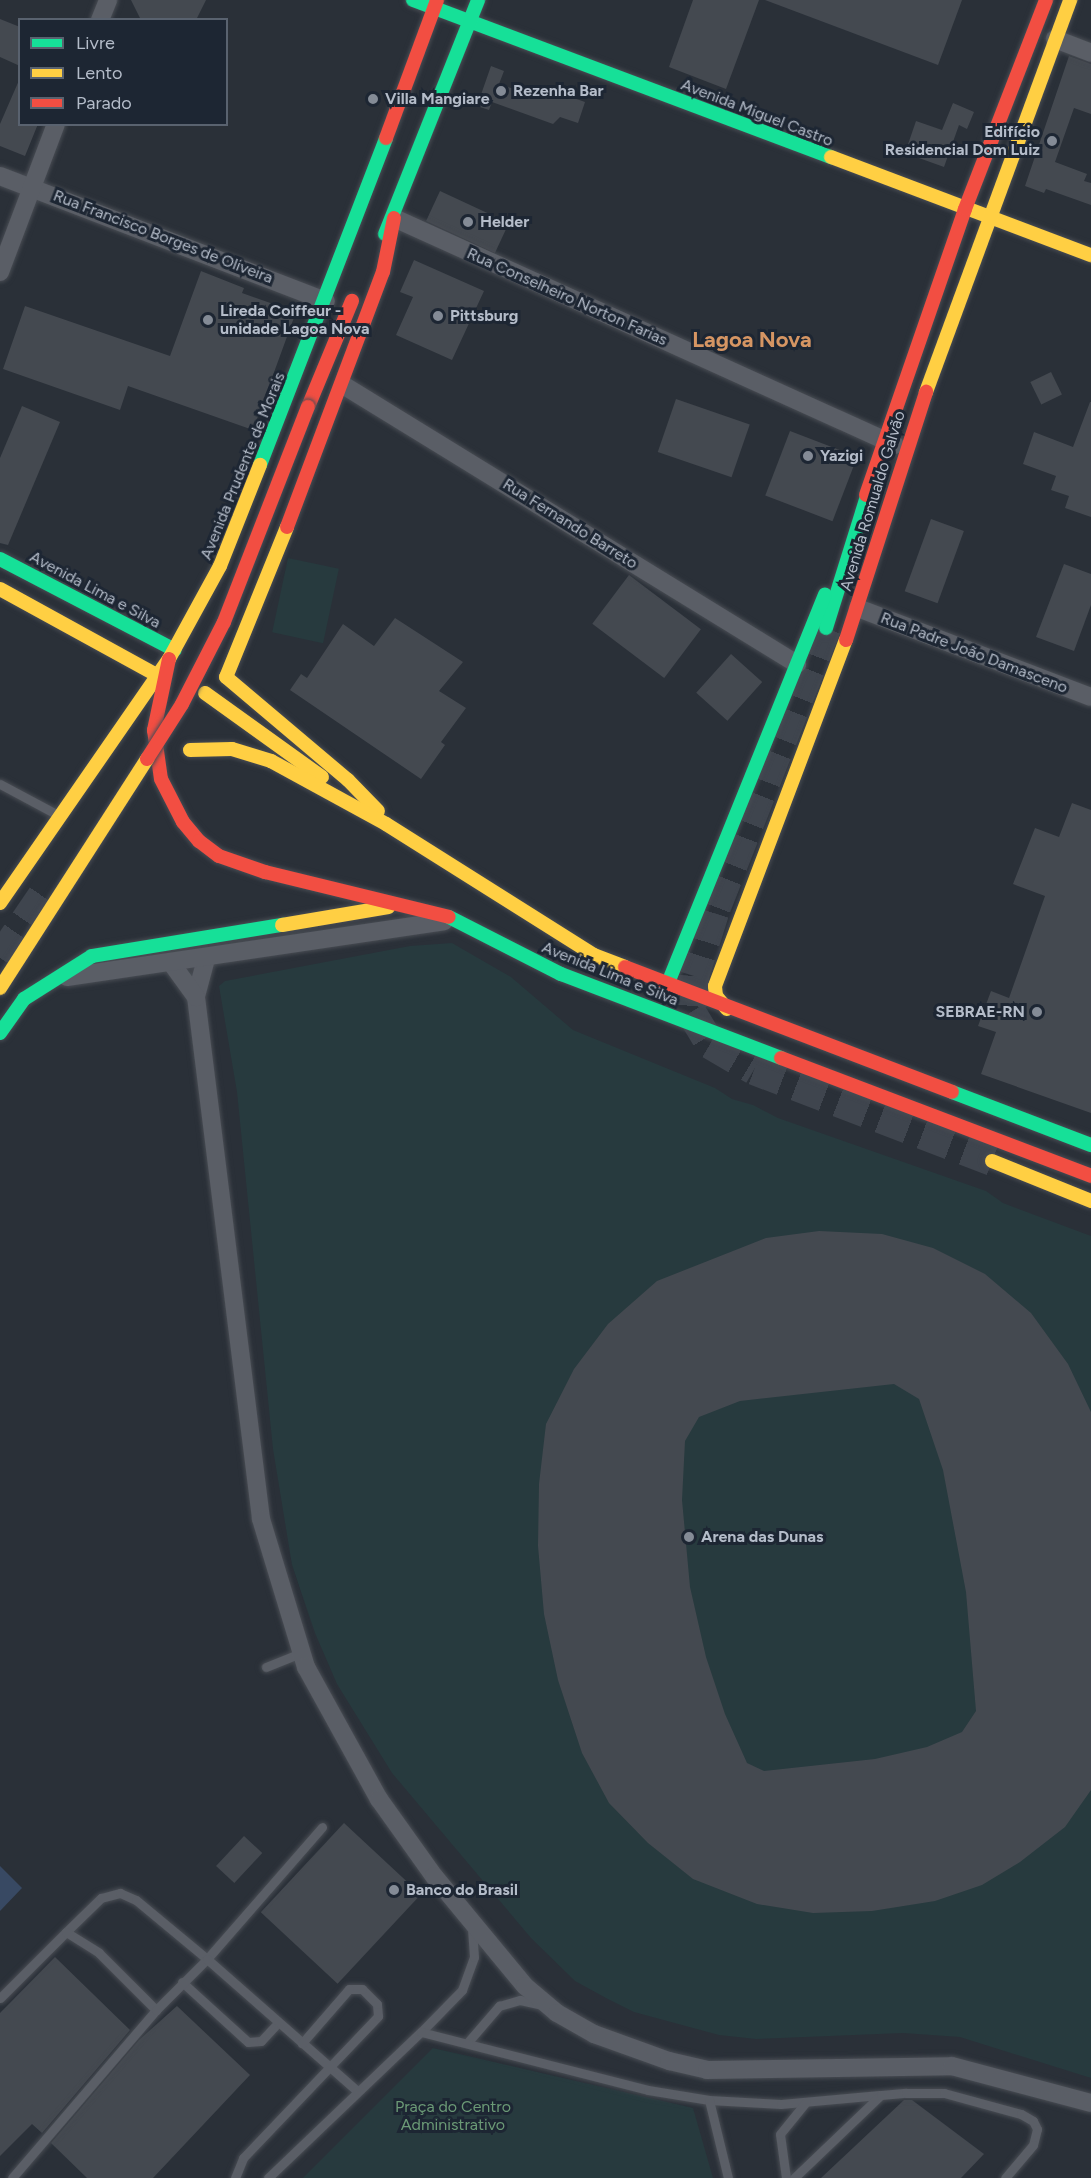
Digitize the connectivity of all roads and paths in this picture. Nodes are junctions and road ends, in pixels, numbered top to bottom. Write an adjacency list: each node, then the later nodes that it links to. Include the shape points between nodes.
1 (108, 0): 7 (street)
2 (412, 0): 6 (main road, Avenida Miguel Castro)
3 (478, 0): 8 (main road)
4 (1046, 0): 14 (main road, Avenida Romualdo Galvão)
5 (1070, 0): 9 (main road, Avenida Romualdo Galvão)
6 (436, 4): 8 (main road, Avenida Miguel Castro); 21 (main road, Avenida Prudente de Morais)
7 (101, 18)
8 (471, 21): 14 (main road, Avenida Miguel Castro); 16 (main road)
9 (1055, 39): 10 (street); 15 (main road, Avenida Romualdo Galvão)
10 (1091, 53)
11 (55, 126): 13 (street)
12 (0, 176): 13 (street, Rua Francisco Borges de Oliveira)
13 (30, 187): 19 (street); 21 (street, Rua Francisco Borges de Oliveira)
14 (965, 209): 15 (main road, Avenida Miguel Castro); 23 (main road, Avenida Romualdo Galvão)
15 (988, 217): 17 (main road, Avenida Miguel Castro); 24 (main road, Avenida Romualdo Galvão)
16 (394, 218): 18 (main road); 22 (main road, via 383,272); 23 (street, Rua Conselheiro Norton Farias)
17 (1091, 255)
18 (368, 265)
19 (0, 272)
20 (358, 287): 46 (main road, bridge, via 224,622 182,704)
21 (326, 301): 30 (main road, Avenida Prudente de Morais, via 220,566)
22 (343, 385): 31 (street, Rua Fernando Barreto); 38 (main road, via 301,498 226,677 369,799)
23 (884, 441): 24 (street, Rua Conselheiro Norton Farias); 25 (main road, Avenida Romualdo Galvão)
24 (905, 448): 28 (main road, Avenida Romualdo Galvão)
25 (874, 474): 29 (main road); 31 (main road, Avenida Romualdo Galvão)
26 (0, 559): 30 (main road, Avenida Lima e Silva)
27 (0, 589): 32 (main road)
28 (858, 608): 34 (street, Rua Padre João Damasceno); 48 (main road, Avenida Romualdo Galvão, via 715,986 716,996)
29 (826, 628)
30 (172, 655): 32 (main road, Avenida Prudente de Morais); 40 (main road, Avenida Lima e Silva, via 156,715 154,742 170,801 199,841 219,856 265,872)
31 (797, 664): 45 (main road, Avenida Romualdo Galvão)
32 (158, 676): 37 (main road, Avenida Prudente de Morais)
33 (205, 693): 38 (main road)
34 (1091, 697)
35 (190, 750): 38 (main road, via 232,749 255,754)
36 (0, 784): 37 (lane)
37 (60, 816): 39 (main road, Avenida Prudente de Morais)
38 (386, 824): 45 (main road, Avenida Lima e Silva, via 594,955)
39 (0, 903)
40 (400, 906): 41 (main road, Avenida Lima e Silva); 44 (main road, via 105,952 84,958)
41 (459, 919): 42 (street); 52 (main road, Avenida Lima e Silva, via 561,974)
42 (206, 959): 43 (street); 47 (street)
43 (172, 964): 44 (street); 47 (street)
44 (51, 979): 49 (main road, via 24,999)
45 (668, 983): 48 (main road, Avenida Lima e Silva)
46 (0, 988)
47 (196, 997): 54 (street, via 261,1519)
48 (727, 1009): 50 (main road, Avenida Lima e Silva)
49 (0, 1033)
50 (1091, 1146)
51 (992, 1161): 53 (main road)
52 (1091, 1176)
53 (1091, 1201)
54 (302, 1653): 55 (lane); 57 (street, via 333,1720 379,1799)
55 (266, 1667)
56 (322, 1827): 59 (lane)
57 (472, 1925): 63 (street, via 525,1986); 65 (lane, via 474,1958 462,1990)
58 (66, 1932): 59 (lane, via 101,1898 120,1893 136,1900); 61 (lane); 62 (lane, via 99,1953)
59 (207, 1959): 60 (lane); 64 (lane)
60 (182, 1982): 62 (lane); 64 (lane, via 248,2042 261,2041)
61 (0, 1998)
62 (156, 2010): 74 (lane)
63 (557, 2013): 66 (lane, via 527,2001 499,2006); 73 (street, via 594,2034 707,2070 952,2066)
64 (278, 2023): 67 (lane)
65 (421, 2032): 66 (lane); 69 (lane)
66 (468, 2042): 71 (lane, via 648,2090)
67 (302, 2043): 68 (lane); 68 (lane, via 349,1989 362,1989 377,2004 378,2016)
68 (329, 2068): 69 (lane); 75 (lane, via 243,2158)
69 (357, 2091): 76 (lane)
70 (880, 2095): 72 (lane); 79 (lane); 80 (lane, via 944,2094 1021,2114 1033,2121 1034,2145)
71 (709, 2100): 72 (lane); 77 (lane)
72 (806, 2102): 78 (lane, via 780,2133)
73 (1091, 2103)
74 (12, 2178)
75 (235, 2178)
76 (268, 2178)
77 (728, 2178)
78 (786, 2178)
79 (794, 2178)
80 (1005, 2178)

